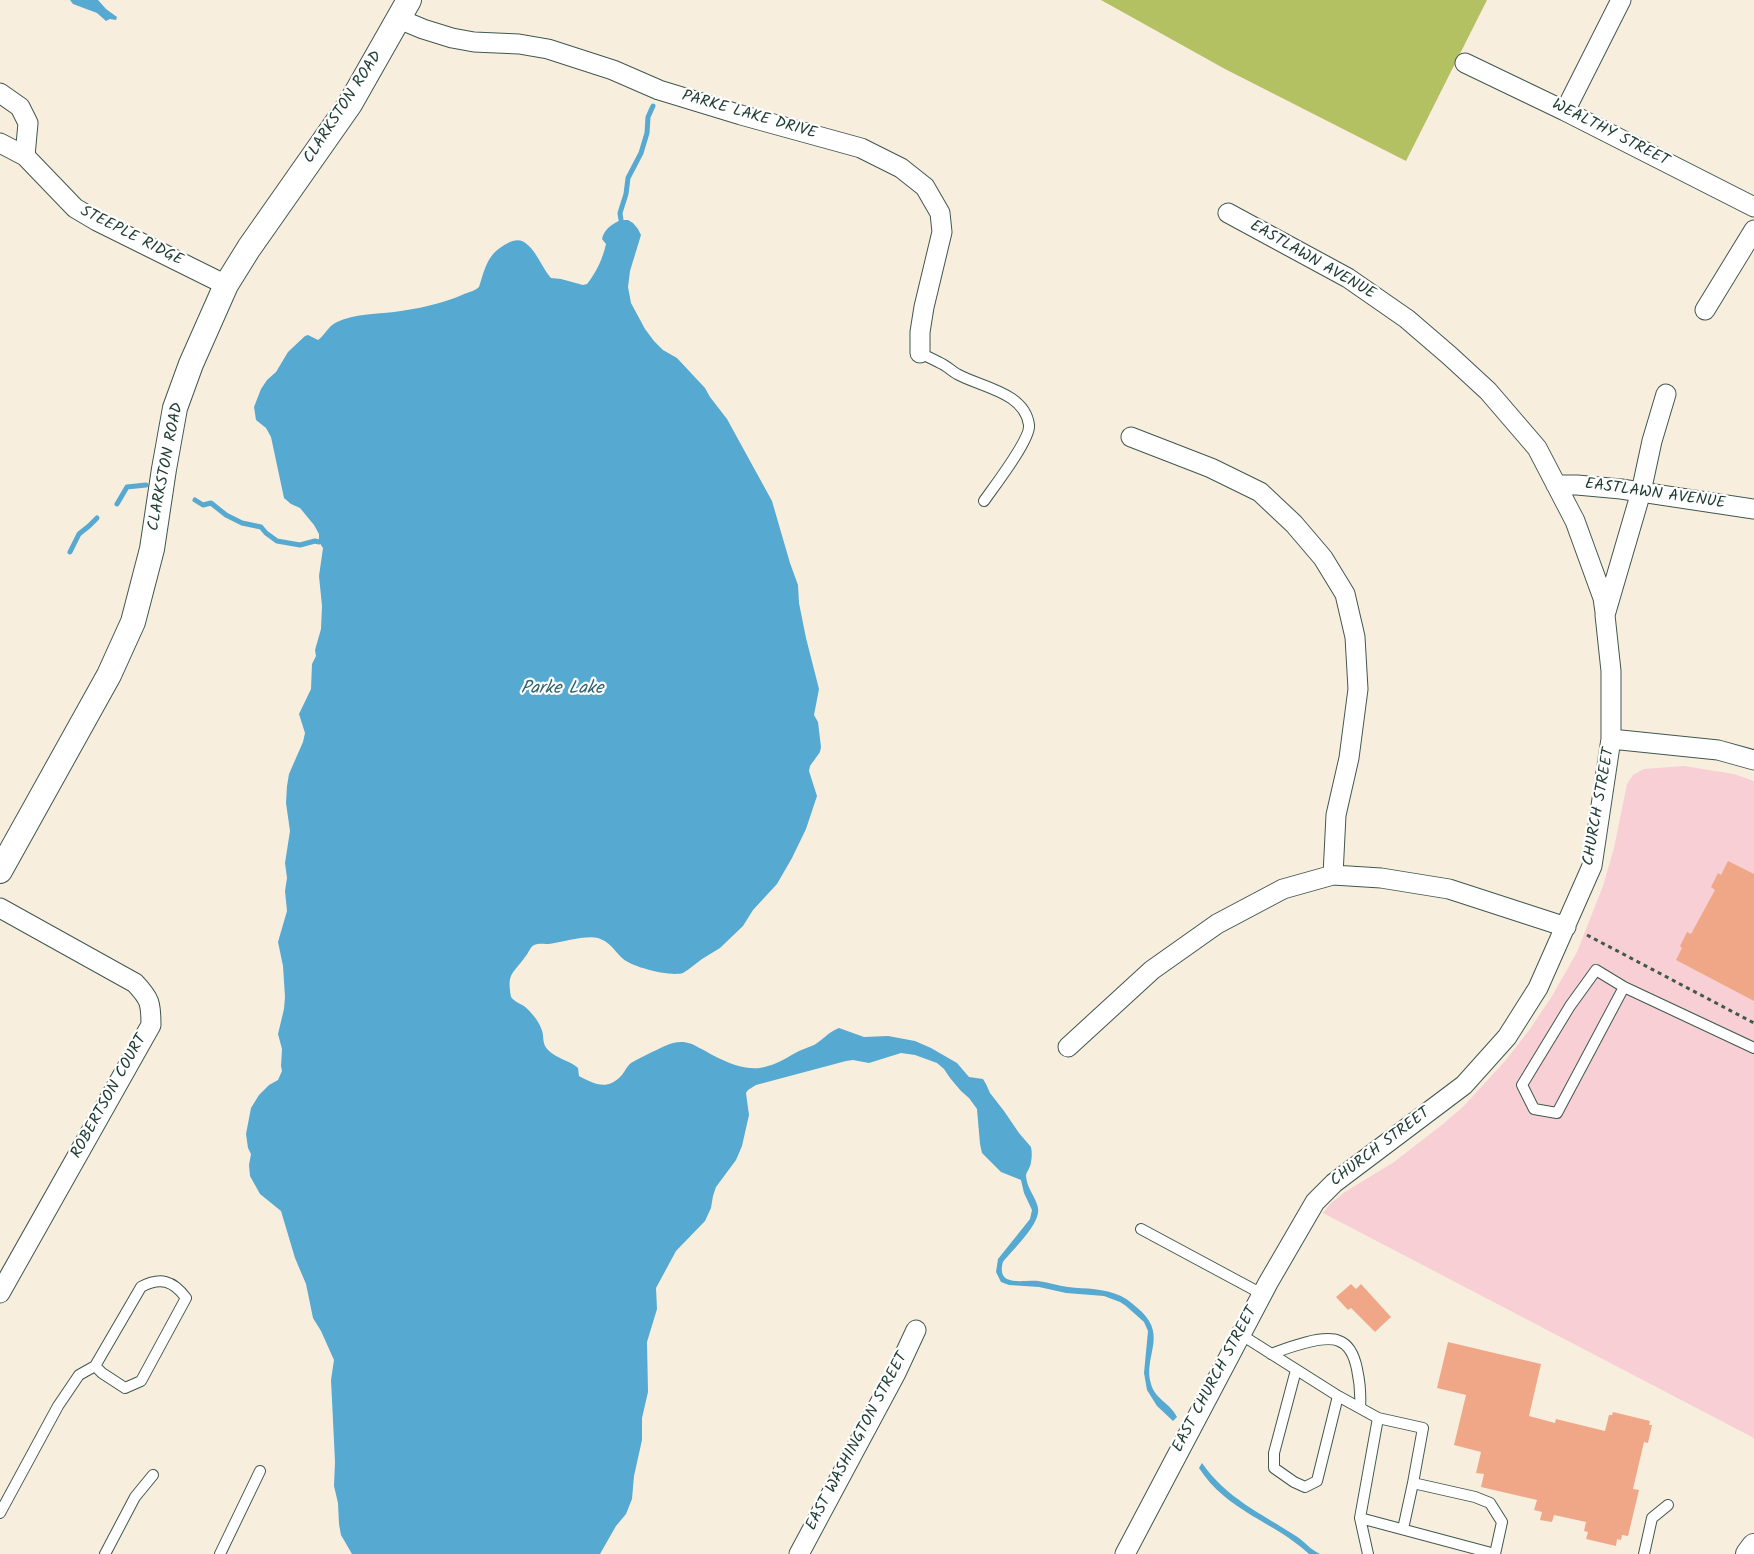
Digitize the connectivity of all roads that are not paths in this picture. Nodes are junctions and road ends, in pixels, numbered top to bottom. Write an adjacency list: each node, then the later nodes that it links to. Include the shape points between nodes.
1 (1621, 0): 5 (street)
2 (404, 9): 11 (street, CLARKSTON ROAD, via 350,104); 13 (street, PARKE LAKE DRIVE, via 423,29 474,42 548,49 613,70 659,90 861,148 901,168 925,187 940,213 942,232 924,307)
3 (1465, 63): 5 (street, WEALTHY STREET)
4 (0, 93): 7 (street, via 20,107 28,123)
5 (1565, 111): 8 (street, WEALTHY STREET)
6 (0, 143): 7 (street, STEEPLE RIDGE)
7 (25, 156): 11 (street, STEEPLE RIDGE, via 75,208)
8 (1754, 208)
9 (1228, 212): 16 (street, EASTLAWN AVENUE, via 1348,278 1407,319 1488,391 1537,448)
10 (1754, 230): 12 (street)
11 (226, 285): 23 (street, CLARKSTON ROAD, via 175,408 152,549 133,622 109,675)
12 (1705, 310)
13 (920, 353): 18 (lane, via 957,374 1000,392 1023,410 1029,426 1025,440)
14 (1666, 394): 17 (street, CHURCH STREET)
15 (1131, 437): 24 (street, via 1212,468 1260,492 1323,558 1345,594 1355,637 1358,689 1349,758 1336,814)
16 (1556, 485): 17 (street, EASTLAWN AVENUE); 20 (street, EASTLAWN AVENUE, via 1576,521 1603,598)
17 (1641, 492): 19 (street, EASTLAWN AVENUE); 20 (street, CHURCH STREET)
18 (984, 501)
19 (1754, 509)
20 (1605, 615): 21 (street, CHURCH STREET, via 1611,671)
21 (1612, 739): 22 (street, via 1718,750); 26 (street, CHURCH STREET, via 1592,866)
22 (1754, 760)
23 (0, 870)
24 (1333, 875): 26 (street, via 1449,888); 28 (street, via 1283,889 1217,924 1152,970)
25 (0, 908): 32 (street, ROBERTSON COURT, via 135,983 147,995 151,1006 151,1025)
26 (1566, 927): 30 (street, CHURCH STREET, via 1538,988 1507,1037 1464,1085 1334,1183)
27 (1624, 987): 27 (lane, via 1596,970 1570,1006 1522,1086 1534,1109 1557,1113); 29 (lane)
28 (1068, 1047)
29 (1754, 1048)
30 (1312, 1208): 33 (street, EAST CHURCH STREET)
31 (1141, 1229): 33 (lane)
32 (0, 1293)
33 (1262, 1294): 35 (street, EAST CHURCH STREET)
34 (916, 1330): 52 (street, EAST WASHINGTON STREET)
35 (1240, 1334): 36 (lane); 53 (street, EAST CHURCH STREET)
36 (1271, 1354): 38 (lane); 40 (lane, via 1305,1342 1339,1340 1354,1358 1362,1391)
37 (95, 1366): 37 (lane, via 141,1288 154,1281 168,1282 179,1289 186,1298 141,1381 125,1388); 46 (lane, via 79,1375 58,1406)
38 (1296, 1370): 39 (lane); 39 (lane, via 1274,1453 1274,1468 1305,1487 1317,1481)
39 (1338, 1396): 40 (lane)
40 (1360, 1408): 41 (lane)
41 (1378, 1418): 44 (lane, via 1423,1428); 47 (lane)
42 (260, 1470): 51 (lane)
43 (153, 1475): 50 (lane, via 135,1498)
44 (1413, 1483): 48 (lane); 55 (lane, via 1490,1503 1502,1522)
45 (1668, 1505): 56 (lane, via 1652,1518)
46 (0, 1513)
47 (1360, 1518): 48 (lane); 54 (lane)
48 (1403, 1529): 55 (lane)
49 (1754, 1546): 57 (street)
50 (105, 1554)
51 (220, 1554)
52 (799, 1554)
53 (1125, 1554)
54 (1368, 1554)
55 (1495, 1554)
56 (1644, 1554)
57 (1748, 1554)

